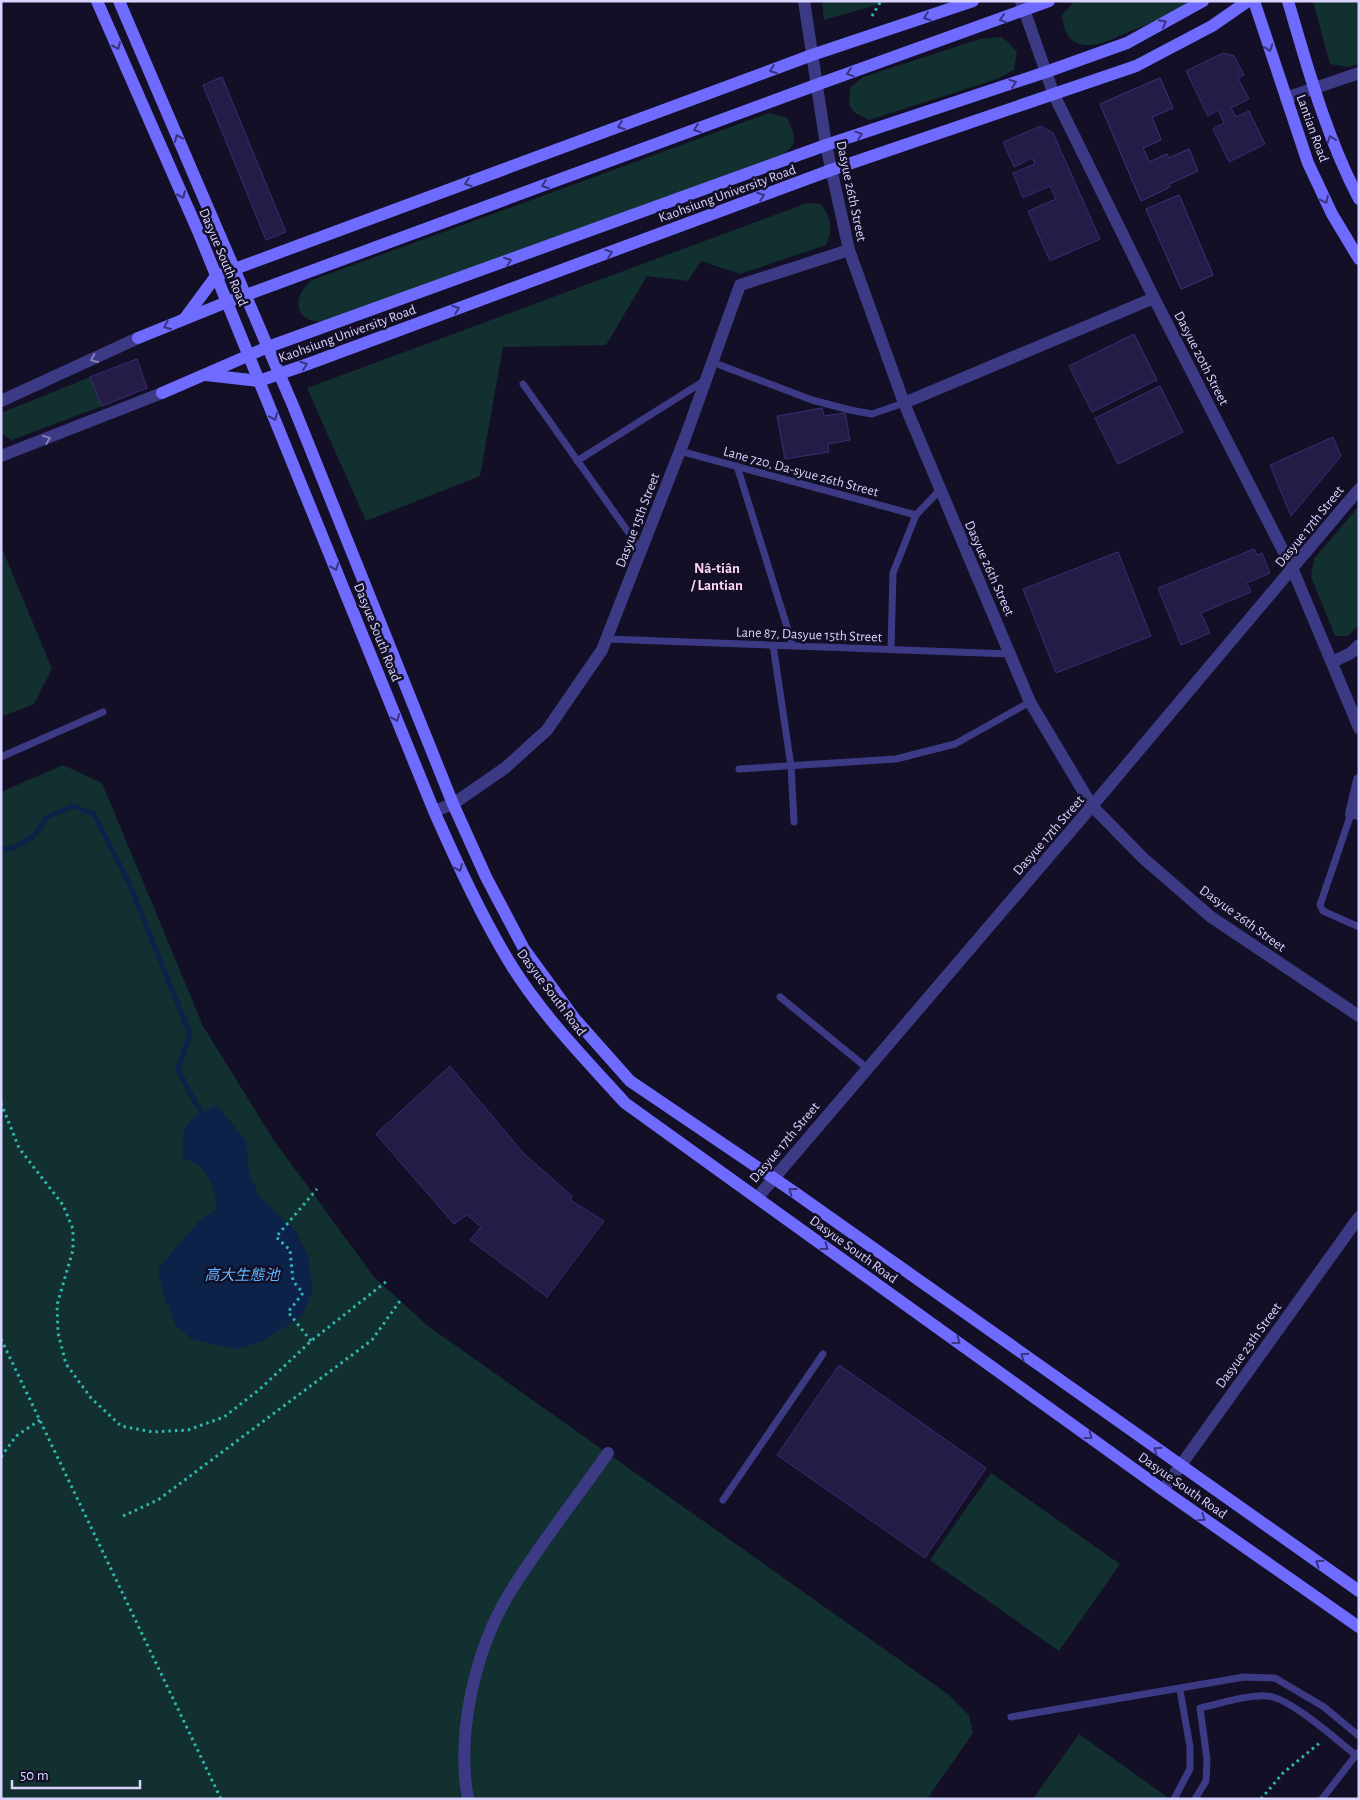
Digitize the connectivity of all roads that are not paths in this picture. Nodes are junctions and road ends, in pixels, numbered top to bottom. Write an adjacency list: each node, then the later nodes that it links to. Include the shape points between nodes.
1 (97, 1): 24 (street, Dasyue South Road, one-way to 24)
2 (119, 1): 23 (street, Dasyue South Road, one-way to 2)
3 (804, 1): 11 (street, Dasyue 26th Street)
4 (973, 1): 11 (street, one-way to 11)
5 (1049, 1): 10 (street)
6 (1204, 1): 12 (street, Kaohsiung University Road, one-way to 6, via 1126,43)
7 (1248, 1): 16 (street, Kaohsiung University Road, via 1212,26 1136,66)
8 (1254, 1): 17 (street, Lantian Road, one-way to 17)
9 (1288, 1): 15 (street, Lantian Road)
10 (1023, 6): 12 (street, Dasyue 20th Street); 14 (street, one-way to 14)
11 (812, 55): 14 (street, Dasyue 26th Street); 23 (street, one-way to 23)
12 (1046, 72): 16 (street, Dasyue 20th Street); 18 (street, Kaohsiung University Road, one-way to 12)
13 (1359, 73): 15 (street)
14 (816, 85): 18 (street, Dasyue 26th Street); 25 (street, one-way to 25)
15 (1314, 88): 17 (street); 20 (street, Lantian Road, one-way to 15, via 1340,163)
16 (1054, 95): 19 (street, Kaohsiung University Road); 26 (street, Dasyue 20th Street)
17 (1286, 98): 22 (street, Lantian Road, one-way to 22, via 1308,163 1332,214)
18 (826, 145): 19 (street, Dasyue 26th Street); 29 (street, Kaohsiung University Road, one-way to 18)
19 (832, 170): 21 (street, Dasyue 26th Street); 32 (street, Kaohsiung University Road, one-way to 19)
20 (1359, 199)
21 (849, 250): 31 (street, Dasyue 15th Street, via 740,285); 38 (street, Dasyue 26th Street)
22 (1359, 259)
23 (234, 269): 24 (street); 25 (street, Dasyue South Road)
24 (216, 276): 27 (street, Dasyue South Road); 28 (street)
25 (245, 295): 27 (street); 29 (street, Dasyue South Road)
26 (1154, 298): 38 (street); 47 (street, Dasyue 20th Street)
27 (227, 302): 28 (street); 30 (street, Dasyue South Road)
28 (185, 318): 37 (street, one-way to 37)
29 (268, 347): 30 (street, Kaohsiung University Road); 32 (street, Dasyue South Road)
30 (249, 356): 33 (street, Kaohsiung University Road); 35 (street, Dasyue South Road)
31 (712, 362): 34 (street, Dasyue 15th Street); 38 (lane, via 812,400 850,410 872,414)
32 (279, 374): 35 (street, Kaohsiung University Road); 62 (street, Dasyue South Road)
33 (206, 376): 35 (street, Kaohsiung University Road); 40 (street, Kaohsiung University Road, one-way to 33)
34 (706, 379): 39 (street, Dasyue 15th Street); 41 (lane)
35 (259, 381): 64 (street, Dasyue South Road, one-way to 64)
36 (523, 384): 41 (lane)
37 (1, 401)
38 (904, 403): 44 (street, Dasyue 26th Street)
39 (680, 451): 42 (lane, Lane 720, Da-syue 26th Street); 46 (street, Dasyue 15th Street)
40 (1, 456)
41 (577, 461): 46 (lane)
42 (737, 466): 45 (lane, Lane 720, Da-syue 26th Street); 51 (lane)
43 (1359, 488): 47 (street, Dasyue 17th Street)
44 (939, 491): 45 (lane); 53 (street, Dasyue 26th Street)
45 (916, 515): 52 (lane, via 893,573)
46 (641, 550): 48 (street, Dasyue 15th Street)
47 (1293, 570): 54 (street, Dasyue 20th Street); 63 (street, Dasyue 17th Street)
48 (606, 639): 49 (lane, Lane 87, Dasyue 15th Street); 62 (street, Dasyue 15th Street, via 602,650 547,730 505,768)
49 (773, 645): 51 (lane, Lane 87, Dasyue 15th Street); 59 (lane)
50 (1359, 645): 54 (street, via 1351,653)
51 (793, 646): 52 (lane, Lane 87, Dasyue 15th Street)
52 (891, 649): 53 (lane, Lane 87, Dasyue 15th Street)
53 (1010, 654): 55 (street, Dasyue 26th Street)
54 (1332, 662): 57 (street, Dasyue 20th Street)
55 (1030, 702): 59 (lane, via 955,744 896,759); 63 (street, Dasyue 26th Street)
56 (103, 712): 58 (lane)
57 (1359, 728)
58 (1, 758)
59 (791, 766): 60 (lane); 66 (lane)
60 (739, 768)
61 (1359, 780): 65 (street)
62 (453, 804): 64 (street, Dasyue 15th Street); 71 (street, Dasyue South Road, via 524,949 575,1020 630,1081)
63 (1092, 806): 69 (street, Dasyue 26th Street, via 1143,858 1211,917); 70 (street, Dasyue 17th Street)
64 (434, 811): 72 (street, Dasyue South Road, one-way to 72, via 472,895 514,969 566,1038 625,1102)
65 (1355, 816): 67 (lane, via 1320,905 1323,911)
66 (794, 822)
67 (1359, 927)
68 (780, 996): 70 (lane)
69 (1359, 1016)
70 (867, 1068): 71 (street, Dasyue 17th Street)
71 (773, 1178): 72 (street, Dasyue 17th Street); 76 (street, Dasyue South Road, one-way to 71)
72 (757, 1198): 77 (street, Dasyue South Road, one-way to 77)
73 (1359, 1217): 76 (street, Dasyue 23th Street)
74 (823, 1354): 78 (lane)
75 (608, 1453): 85 (street, via 509,1594 494,1624 470,1696 463,1740)
76 (1179, 1466): 77 (street, Dasyue 23th Street); 79 (street, Dasyue South Road, one-way to 76)
77 (1162, 1490): 80 (street, Dasyue South Road, one-way to 80)
78 (723, 1500)
79 (1359, 1591)
80 (1359, 1627)
81 (1180, 1690): 82 (lane); 83 (lane, via 1244,1677 1274,1678 1324,1708); 86 (lane, via 1190,1747 1190,1769)
82 (1011, 1717)
83 (1359, 1736)
84 (1358, 1753): 87 (lane, via 1272,1697 1248,1697 1200,1708 1208,1759 1206,1781); 88 (lane)
85 (468, 1799)
86 (1174, 1799)
87 (1195, 1799)
88 (1322, 1799)

